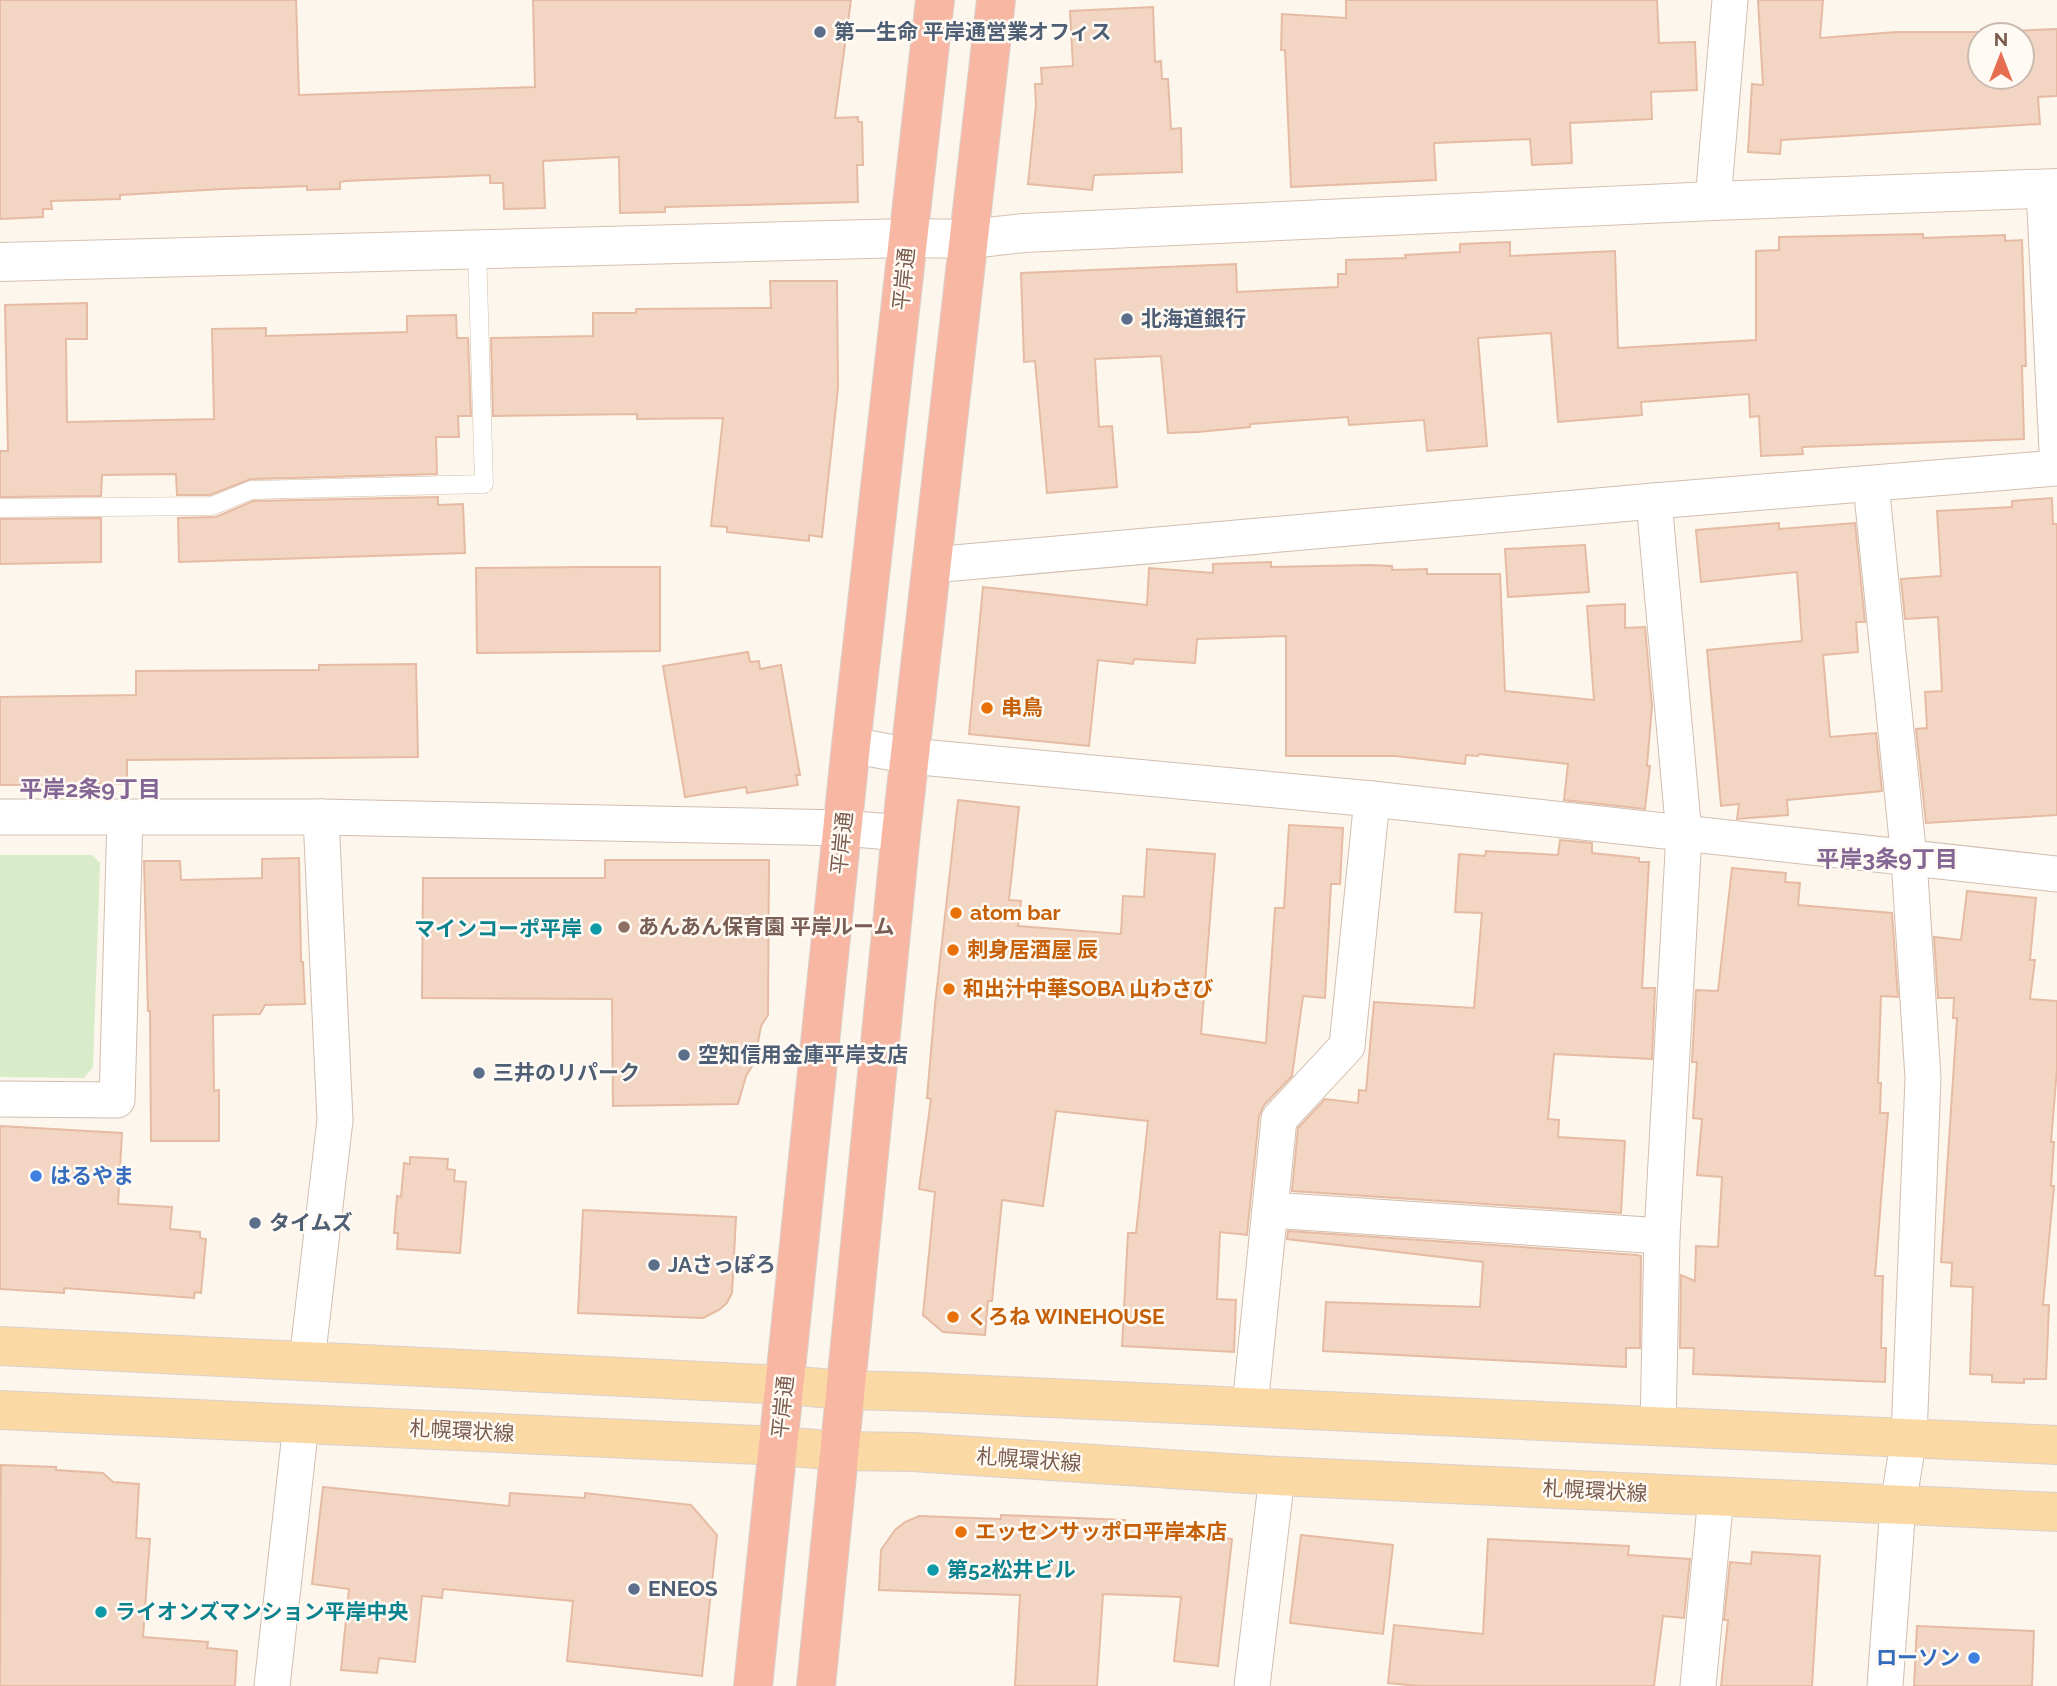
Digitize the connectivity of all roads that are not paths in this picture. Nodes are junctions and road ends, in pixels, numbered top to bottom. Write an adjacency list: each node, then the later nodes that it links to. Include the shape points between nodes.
1 (935, 0): 6 (highway, 平岸通)
2 (996, 0): 7 (highway)
3 (1730, 0): 5 (street)
4 (2050, 189): 5 (street); 10 (street)
5 (1713, 201): 7 (street)
6 (908, 238): 7 (street); 8 (street); 16 (highway, 平岸通)
7 (970, 239): 15 (highway)
8 (477, 249): 9 (street); 14 (lane, via 484,484 251,490 212,506)
9 (0, 262)
10 (2057, 450)
11 (2057, 468): 12 (street)
12 (1871, 484): 13 (street); 25 (street)
13 (1654, 500): 15 (street); 24 (street)
14 (0, 508)
15 (932, 565): 17 (highway)
16 (851, 745): 17 (street); 22 (highway, 平岸通)
17 (910, 756): 18 (street); 23 (highway)
18 (1372, 799): 24 (street); 28 (street, via 1347,1046 1279,1119)
19 (0, 817): 21 (street)
20 (321, 817): 21 (street); 22 (street); 31 (street, via 334,1120)
21 (125, 818): 27 (street, via 117,1101)
22 (844, 828): 23 (street); 32 (highway, 平岸通)
23 (901, 833): 33 (highway)
24 (1684, 834): 25 (street); 29 (street)
25 (1909, 859): 26 (street); 38 (street, via 1923,1078)
26 (2057, 874)
27 (0, 1099)
28 (1270, 1210): 29 (street); 34 (street)
29 (1662, 1236): 37 (street)
30 (0, 1346): 31 (main road)
31 (307, 1361): 32 (main road)
32 (785, 1385): 33 (main road); 40 (highway, 平岸通)
33 (846, 1390): 34 (main road); 41 (highway)
34 (1250, 1406): 37 (main road)
35 (0, 1410): 36 (main road, 札幌環状線)
36 (301, 1424): 40 (main road, 札幌環状線); 46 (street)
37 (1658, 1426): 38 (main road)
38 (1909, 1437): 39 (main road); 44 (street)
39 (2057, 1445)
40 (779, 1446): 41 (main road, 札幌環状線); 47 (highway, 平岸通)
41 (840, 1451): 42 (main road, 札幌環状線); 48 (highway)
42 (1277, 1476): 43 (main road, 札幌環状線); 49 (street)
43 (1716, 1496): 44 (main road, 札幌環状線); 50 (street)
44 (1898, 1505): 45 (main road, 札幌環状線); 51 (street)
45 (2057, 1512)
46 (272, 1686)
47 (753, 1686)
48 (816, 1686)
49 (1252, 1686)
50 (1698, 1686)
51 (1885, 1686)

